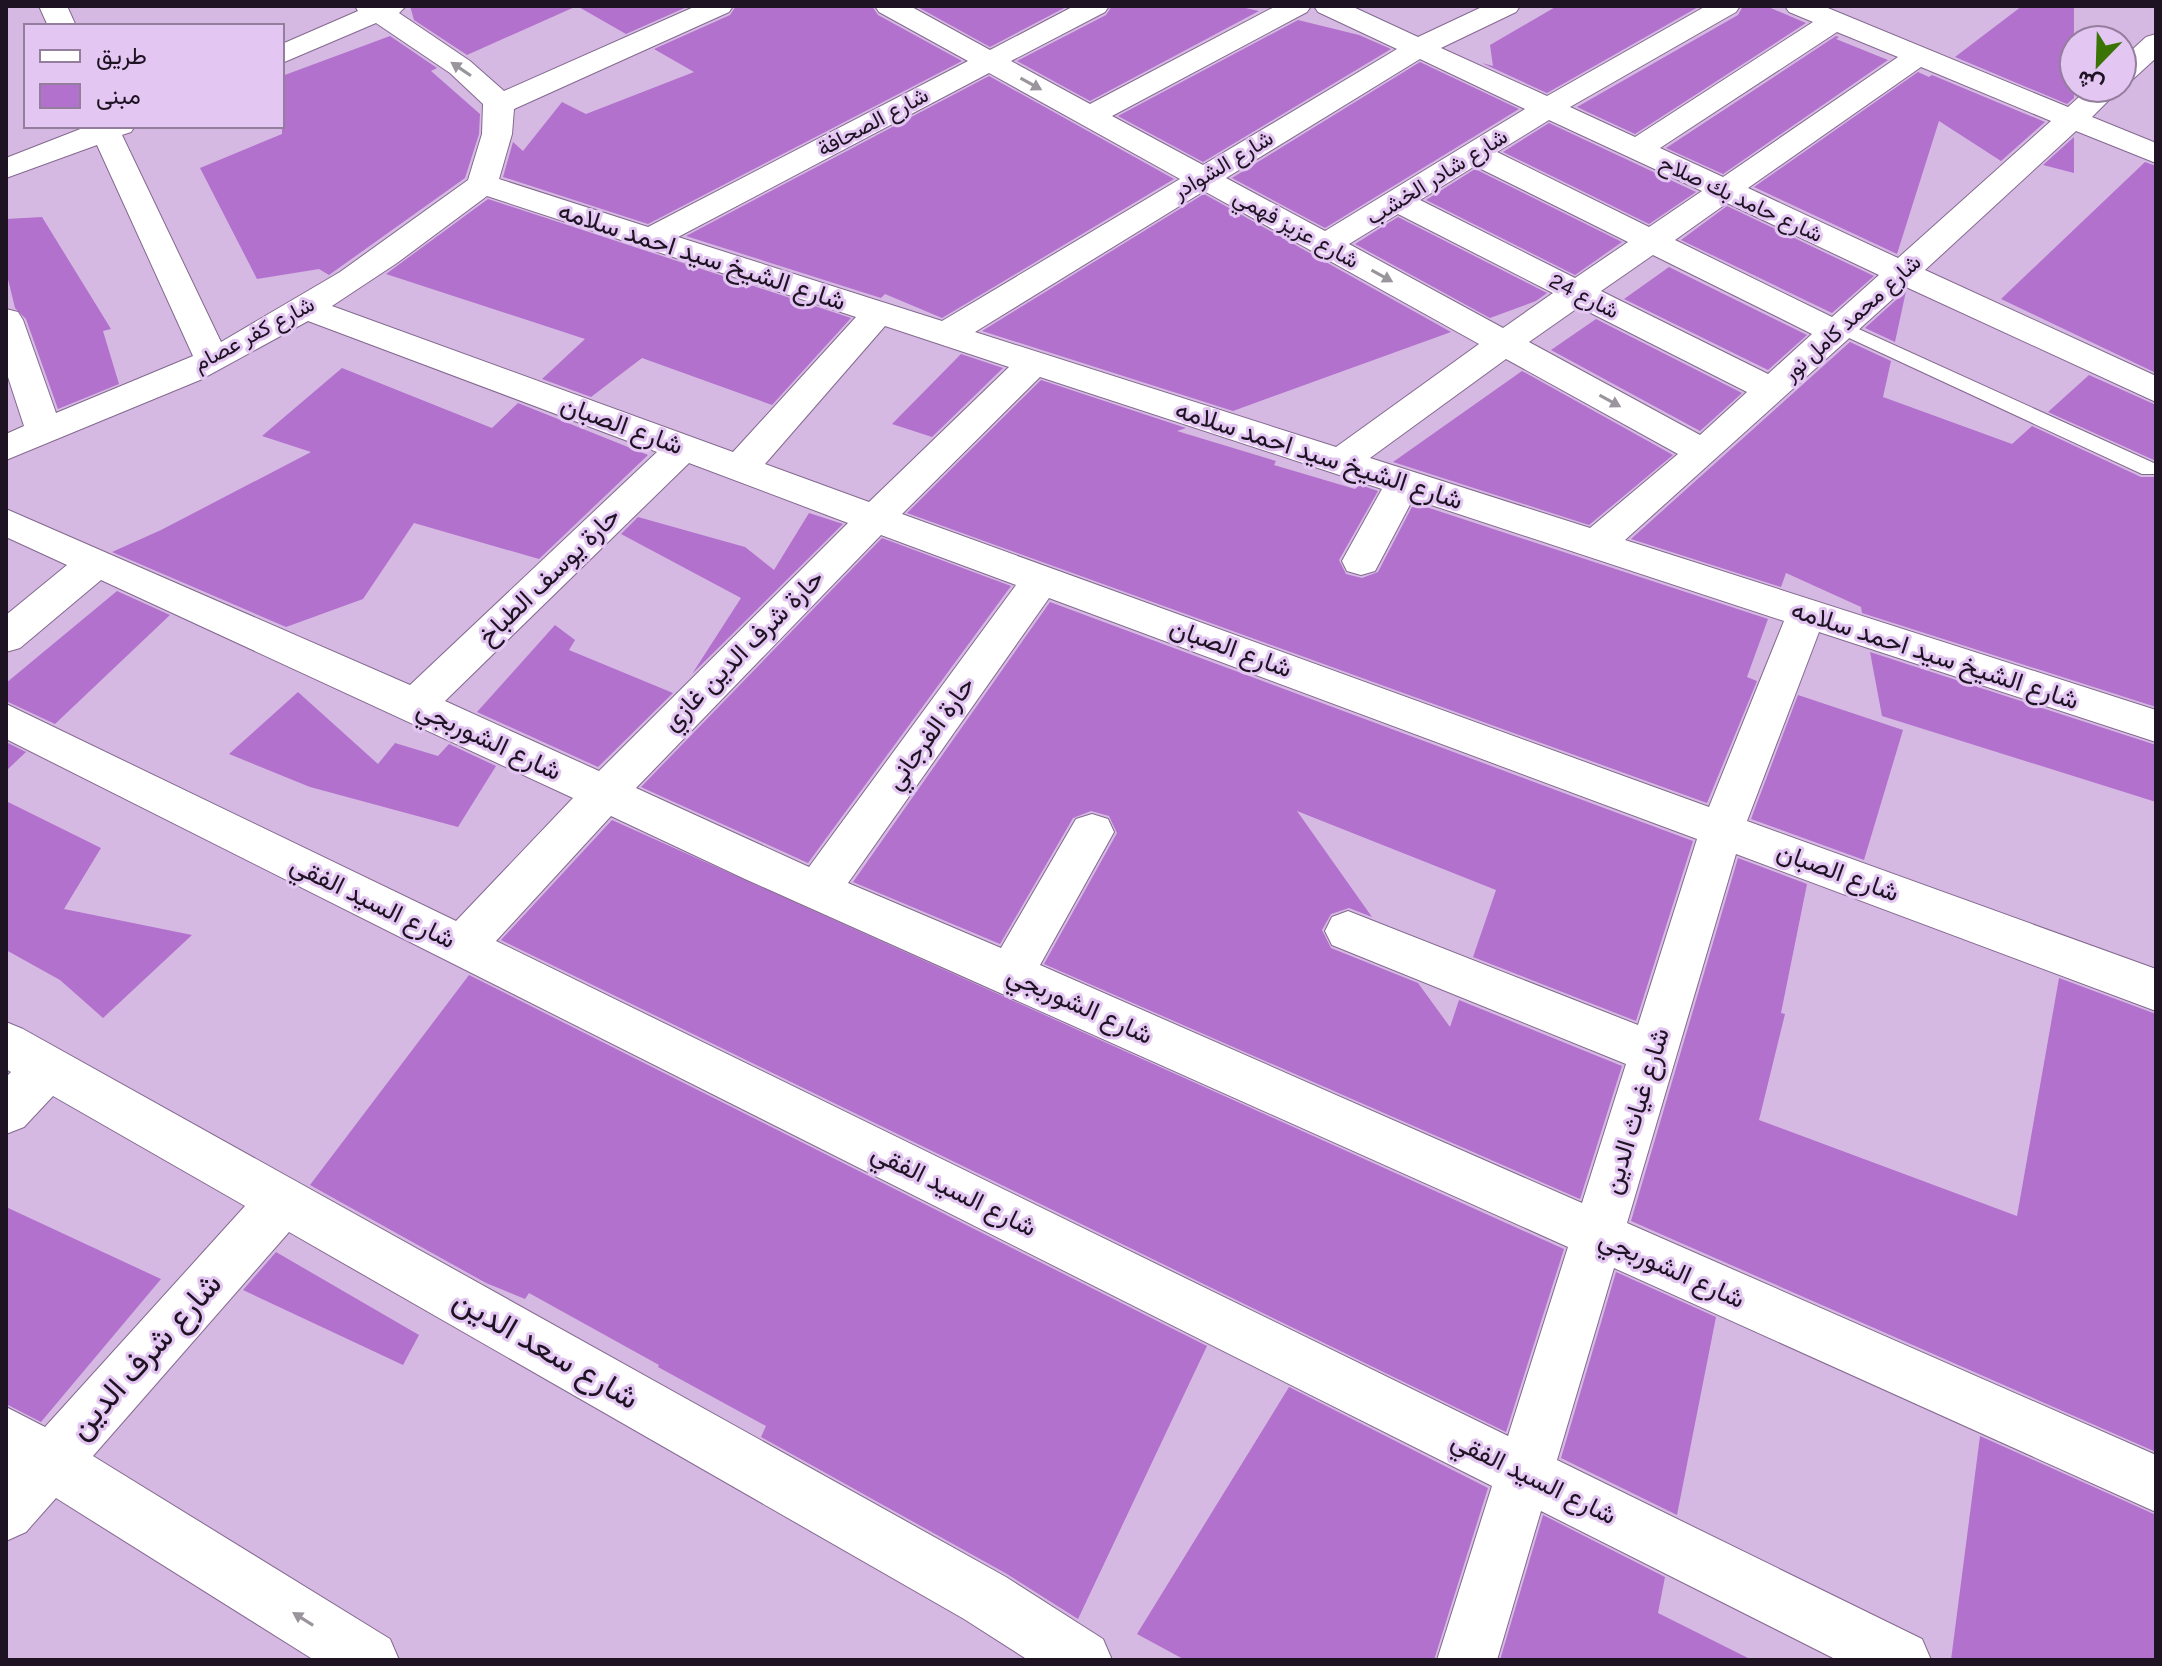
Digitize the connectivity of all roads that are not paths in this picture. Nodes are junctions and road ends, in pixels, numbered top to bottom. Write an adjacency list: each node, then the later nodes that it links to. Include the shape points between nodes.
1 (719, 6): 18 (street)
2 (889, 6): 16 (street, شارع عزيز فهمي)
3 (1095, 6): 16 (street, شارع الصحافة)
4 (1297, 6): 20 (street)
5 (1328, 6): 12 (street, شارع حامد بك صلاح)
6 (1506, 6): 12 (street, شارع الشوادر)
7 (1726, 6): 19 (street, شارع شادر الخشب)
8 (1799, 6): 10 (street)
9 (380, 8): 13 (street); 18 (street, one-way to 9, via 483,84)
10 (1834, 21): 14 (street); 23 (street)
11 (2156, 43): 15 (street)
12 (1418, 48): 19 (street, شارع حامد بك صلاح); 27 (street, شارع الشوادر)
13 (284, 53)
14 (1918, 56): 21 (street); 29 (street)
15 (2138, 59)
16 (989, 61): 20 (street, شارع عزيز فهمي, one-way to 20); 31 (street, شارع الصحافة)
17 (2088, 104): 21 (street, شارع محمد كامل نور)
18 (498, 105): 28 (street, via 495,145)
19 (1547, 108): 23 (street, شارع حامد بك صلاح); 24 (street, شارع شادر الخشب)
20 (1090, 116): 27 (street, شارع عزيز فهمي)
21 (2072, 119): 25 (street); 34 (street, شارع محمد كامل نور)
22 (110, 128): 26 (street); 42 (street)
23 (1636, 150): 29 (street, شارع حامد بك صلاح)
24 (1474, 153): 30 (street, شارع شادر الخشب); 32 (street)
25 (2156, 154)
26 (6, 169)
27 (1202, 178): 33 (street, شارع عزيز فهمي); 40 (street, شارع الشوادر)
28 (482, 184): 31 (street, شارع الشيخ سيد احمد سلامه); 36 (street, شارع كفر عصام, via 388,255)
29 (1723, 191): 32 (street); 34 (street, شارع حامد بك صلاح)
30 (1397, 201): 33 (street, شارع شادر الخشب); 35 (street, شارع 24)
31 (651, 238): 37 (street, شارع الشيخ سيد احمد سلامه)
32 (1651, 241): 35 (street); 39 (street)
33 (1326, 245): 41 (street, شارع عزيز فهمي, one-way to 41)
34 (1902, 273): 39 (street, شارع محمد كامل نور); 45 (street, شارع حامد بك صلاح)
35 (1577, 292): 41 (street); 44 (street, شارع 24)
36 (304, 308): 42 (street, شارع كفر عصام); 47 (street, شارع الصبان)
37 (877, 314): 40 (street, شارع الشيخ سيد احمد سلامه); 51 (street)
38 (6, 320): 46 (street)
39 (1838, 329): 44 (street, شارع محمد كامل نور); 52 (lane)
40 (946, 334): 43 (street, شارع الشيخ سيد احمد سلامه)
41 (1504, 343): 49 (street, شارع عزيز فهمي, one-way to 49); 50 (street)
42 (212, 360): 46 (street, شارع كفر عصام)
43 (1034, 363): 50 (street, شارع الشيخ سيد احمد سلامه); 54 (street, حارة شرف الدين غازي)
44 (1771, 390): 49 (street, شارع محمد كامل نور)
45 (2156, 390)
46 (44, 431): 48 (street, شارع كفر عصام)
47 (684, 447): 51 (street, شارع الصبان); 62 (street, حارة يوسف الطباخ)
48 (6, 448)
49 (1703, 452): 56 (street, شارع محمد كامل نور)
50 (1340, 462): 53 (street, شارع الشيخ سيد احمد سلامه)
51 (740, 468): 54 (street, شارع الصبان)
52 (2149, 469)
53 (1404, 482): 56 (street, شارع الشيخ سيد احمد سلامه); 57 (street)
54 (875, 517): 59 (street, شارع الصبان); 65 (street, حارة شرف الدين غازي)
55 (6, 522): 58 (street, شارع الشوربجي)
56 (1595, 545): 60 (street, شارع الشيخ سيد احمد سلامه)
57 (1361, 561)
58 (96, 563): 61 (street); 62 (street, شارع الشوربجي)
59 (1042, 578): 66 (street, شارع الصبان); 68 (street, حارة الفرجاني)
60 (1807, 613): 64 (street, شارع الشيخ سيد احمد سلامه); 66 (street, شارع غياث الدين)
61 (6, 637)
62 (415, 705): 65 (street, شارع الشوربجي)
63 (6, 720): 70 (street, شارع السيد الفقي)
64 (2156, 726)
65 (602, 793): 68 (street, شارع الشوربجي); 70 (street, حارة شرف الدين غازي)
66 (1722, 829): 72 (street, شارع الصبان); 73 (street, شارع غياث الدين)
67 (1092, 832): 71 (street)
68 (819, 888): 71 (street, شارع الشوربجي)
69 (1348, 931): 73 (street)
70 (462, 946): 79 (street, شارع السيد الفقي)
71 (1011, 974): 77 (street, شارع الشوربجي)
72 (2156, 990)
73 (1653, 1053): 77 (street, شارع غياث الدين)
74 (27, 1056): 75 (street); 76 (street, شارع سعد الدين)
75 (6, 1111)
76 (284, 1200): 78 (street, شارع شرف الدين); 83 (street, شارع سعد الدين, via 985,1598)
77 (1597, 1235): 79 (street, شارع غياث الدين); 80 (street, شارع الشوربجي)
78 (28, 1448): 81 (street, شارع شرف الدين); 82 (street, one-way to 78)
79 (1524, 1473): 84 (street, شارع غياث الدين); 85 (street, شارع السيد الفقي)
80 (2156, 1484)
81 (6, 1512)
82 (369, 1660)
83 (1082, 1660)
84 (1467, 1660)
85 (1901, 1660)

